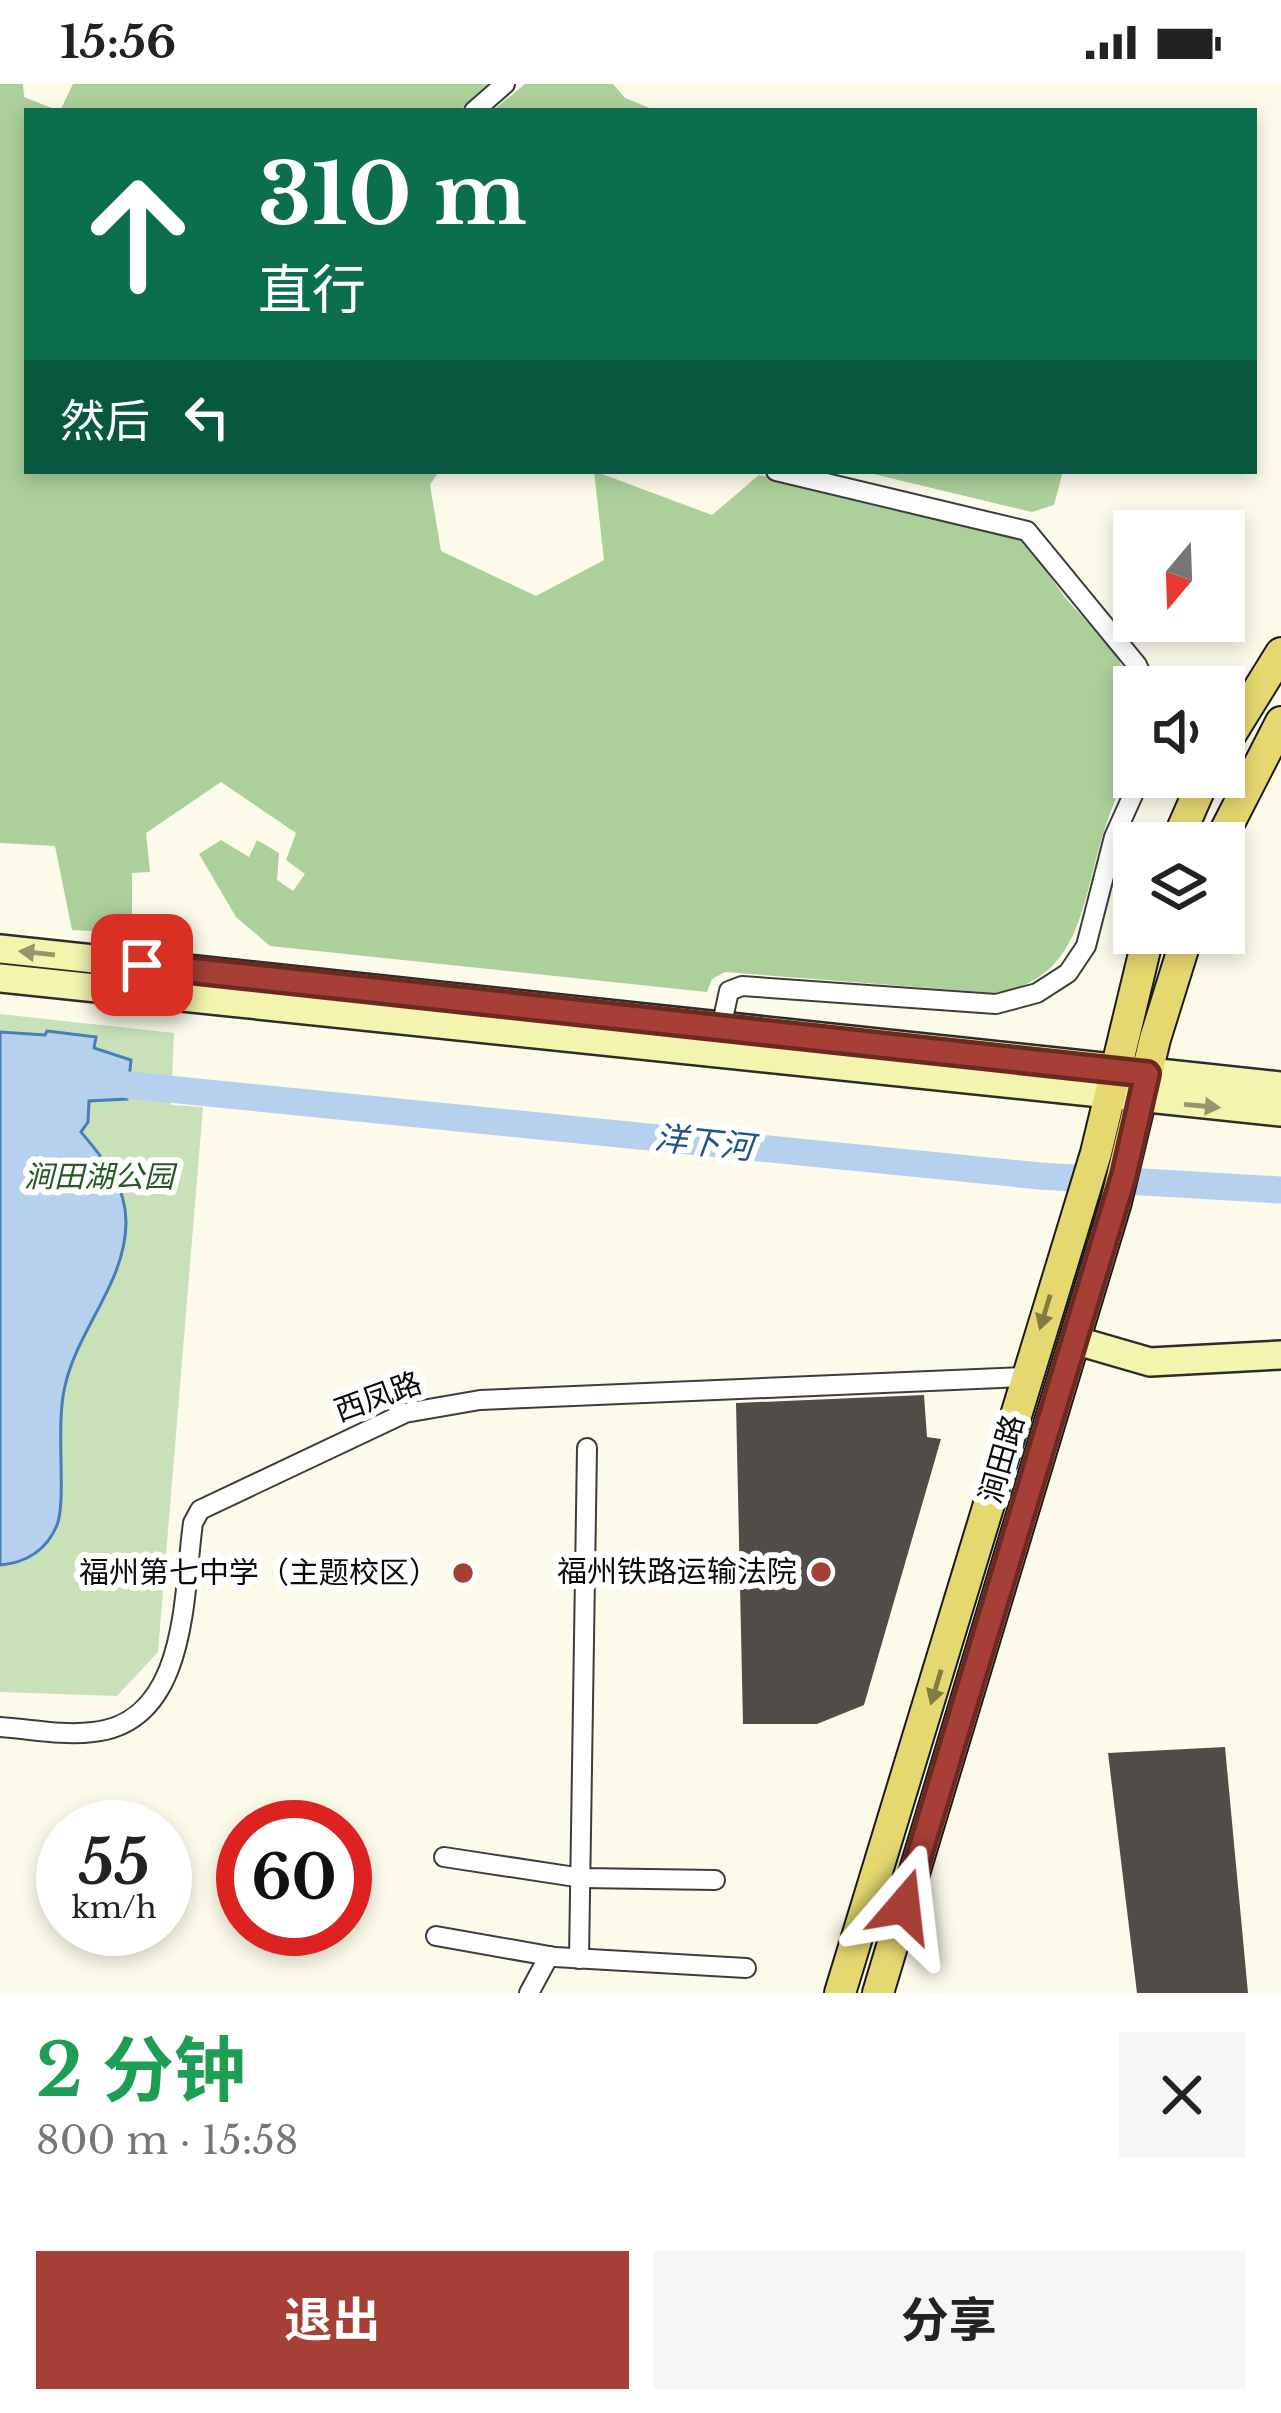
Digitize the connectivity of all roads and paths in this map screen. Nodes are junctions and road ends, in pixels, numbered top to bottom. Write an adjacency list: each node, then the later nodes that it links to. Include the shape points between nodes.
1 (505, 84): 2 (street)
2 (477, 108)
3 (789, 474): 5 (street, via 1027,531)
4 (1281, 653): 6 (main road)
5 (1137, 666)
6 (1245, 711)
7 (1281, 722): 9 (main road)
8 (1132, 798): 14 (street, via 1087,946 1068,973 1037,993 1007,1004 742,986 729,991)
9 (1230, 822)
10 (0, 949): 14 (main road, one-way to 10)
11 (1146, 954): 15 (main road)
12 (1180, 954): 15 (main road)
13 (0, 978): 15 (main road)
14 (721, 1028): 15 (main road)
15 (1129, 1086): 16 (main road); 17 (main road, one-way to 17); 18 (main road, 涧田路, via 1132,1148); 20 (main road, 涧田路, one-way to 20, via 1096,1154)
16 (1281, 1086)
17 (1281, 1112)
18 (1074, 1340): 19 (main road, via 1150,1362); 32 (main road, 涧田路)
19 (1281, 1354)
20 (1025, 1377): 22 (street, 西凤路, via 480,1400 405,1413 200,1510 173,1667 138,1710 89,1733); 31 (main road, 涧田路, one-way to 31)
21 (586, 1448): 24 (street)
22 (0, 1727)
23 (444, 1857): 24 (street)
24 (582, 1878): 25 (street); 28 (street)
25 (715, 1880)
26 (436, 1936): 27 (street)
27 (549, 1956): 28 (street); 30 (street)
28 (579, 1959): 29 (street)
29 (746, 1968)
30 (529, 1993)
31 (840, 1993)
32 (878, 1993)

